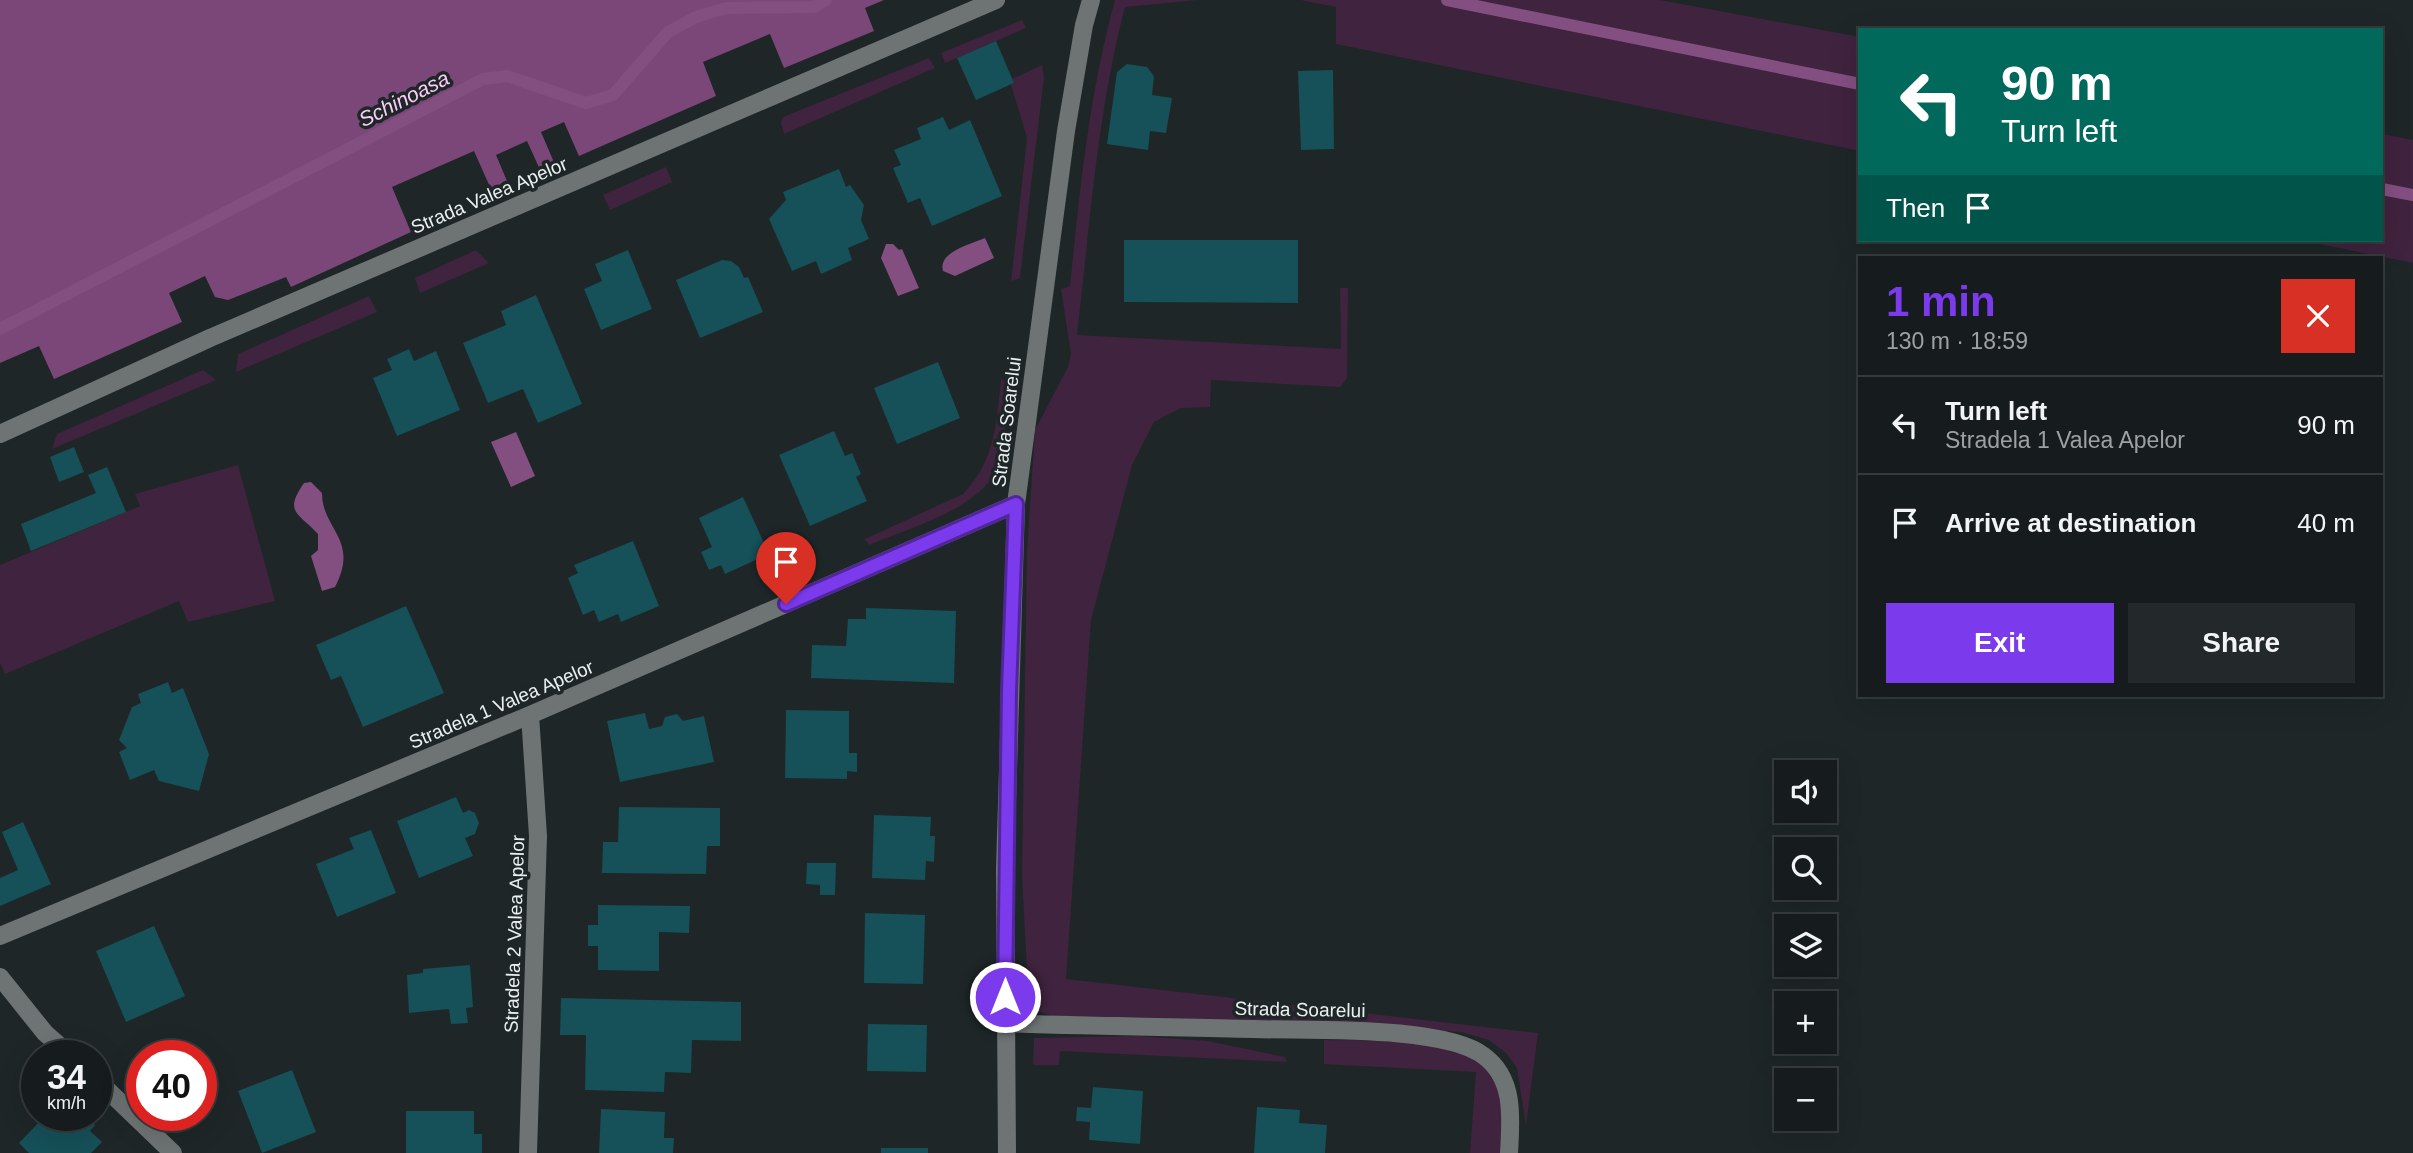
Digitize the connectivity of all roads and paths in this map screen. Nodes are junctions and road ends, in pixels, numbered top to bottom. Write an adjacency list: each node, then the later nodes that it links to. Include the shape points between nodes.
1 (996, 0): 3 (street, Strada Valea Apelor, via 210,338)
2 (1091, 0): 4 (street, Strada Soarelui, via 1066,131)
3 (0, 434)
4 (1016, 504): 5 (street, Stradela 1 Valea Apelor); 8 (street, Strada Soarelui, via 1008,705)
5 (530, 715): 6 (street, Stradela 1 Valea Apelor); 12 (street, Stradela 2 Valea Apelor, via 538,836)
6 (0, 936)
7 (0, 977): 9 (street)
8 (1005, 1023): 13 (street, Strada Soarelui); 14 (street, Strada Soarelui, via 1401,1033 1469,1047 1503,1077 1511,1118)
9 (54, 1040)
10 (112, 1094): 11 (street)
11 (173, 1153)
12 (528, 1153)
13 (1007, 1153)
14 (1509, 1153)

